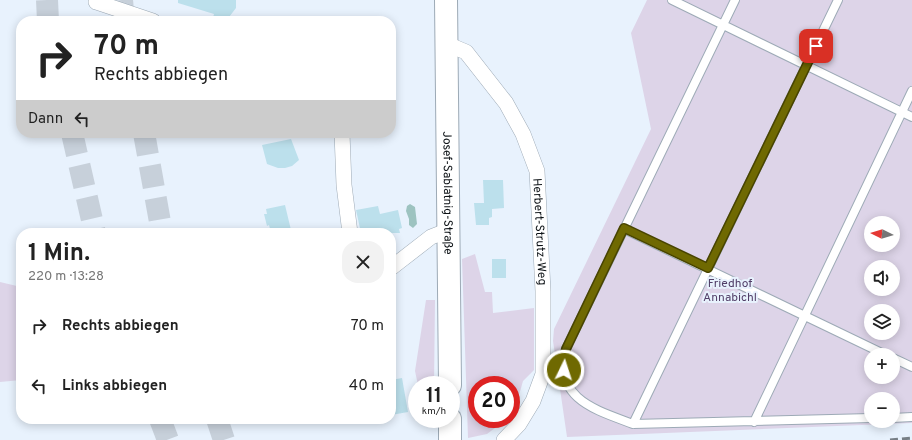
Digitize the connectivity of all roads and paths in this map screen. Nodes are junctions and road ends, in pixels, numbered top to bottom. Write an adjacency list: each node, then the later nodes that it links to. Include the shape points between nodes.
1 (446, 0): 8 (main road, Josef-Sablatnig-Straße)
2 (672, 0): 7 (lane)
3 (735, 0): 7 (lane)
4 (838, 0): 9 (lane)
5 (96, 1): 6 (street)
6 (139, 16)
7 (724, 25): 9 (lane); 15 (lane)
8 (447, 44): 16 (main road, Josef-Sablatnig-Straße); 31 (street, Herbert-Strutz-Weg, via 466,52 506,104 523,134 537,171 543,291 543,374 533,401 519,424)
9 (807, 66): 11 (lane); 18 (lane)
10 (912, 90): 11 (lane)
11 (902, 112): 12 (lane); 19 (lane)
12 (912, 117)
13 (342, 138): 14 (street)
14 (349, 228)
15 (624, 228): 18 (lane); 28 (lane, via 566,349 563,361 570,390 578,400)
16 (449, 230): 17 (street, via 431,237); 23 (main road, Josef-Sablatnig-Straße)
17 (396, 264)
18 (708, 268): 19 (lane); 28 (lane)
19 (805, 315): 20 (lane); 27 (lane)
20 (872, 348)
21 (900, 361): 22 (lane)
22 (912, 367)
23 (450, 376)
24 (912, 417): 26 (lane)
25 (864, 418): 27 (lane)
26 (900, 418)
27 (754, 422): 28 (lane)
28 (633, 424)
29 (450, 428): 30 (main road)
30 (450, 440)
31 (504, 440)

